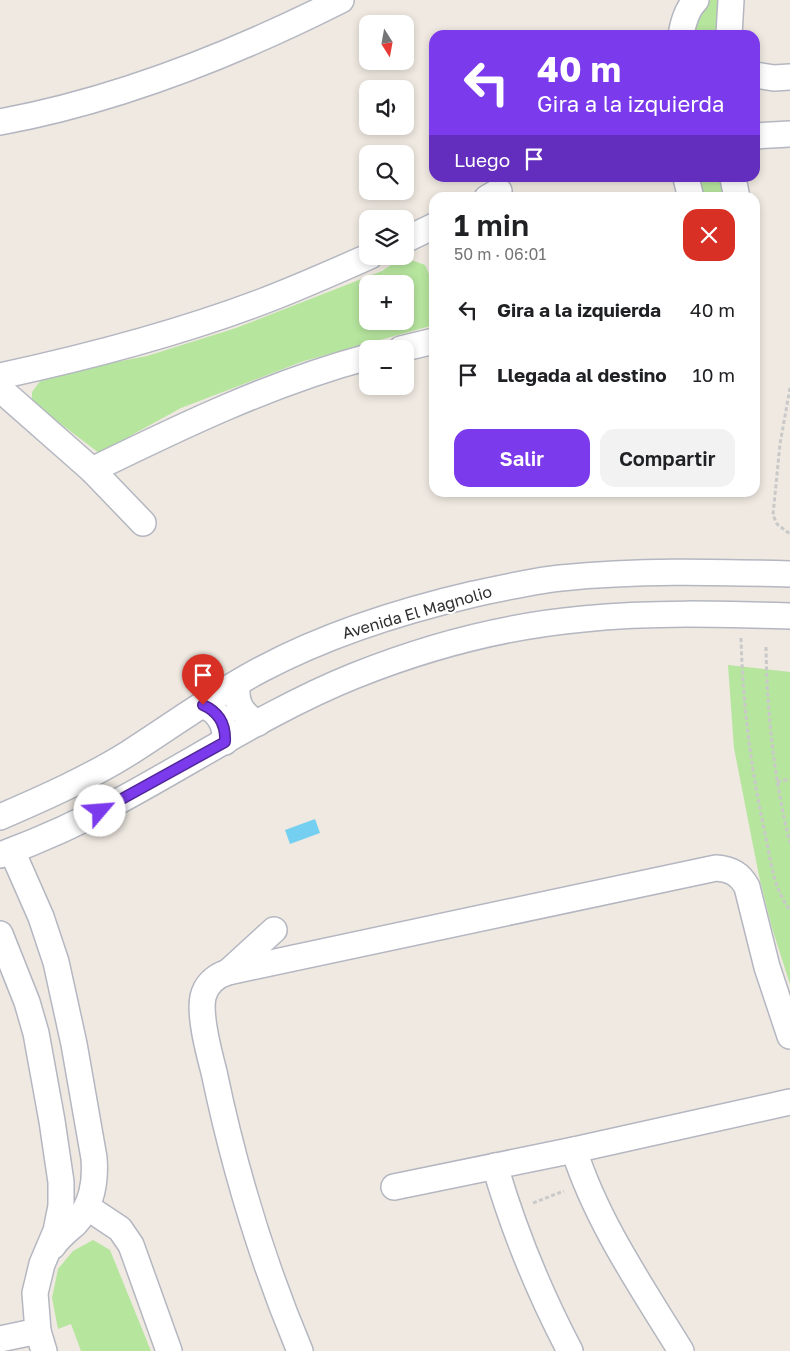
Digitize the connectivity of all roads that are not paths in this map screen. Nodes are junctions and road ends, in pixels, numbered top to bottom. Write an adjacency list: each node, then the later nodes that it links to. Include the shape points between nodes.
1 (341, 0): 8 (street, via 267,36 176,73 83,102)
2 (696, 0): 4 (street)
3 (731, 0): 5 (street)
4 (683, 30)
5 (729, 30)
6 (760, 76): 7 (street)
7 (790, 77)
8 (0, 122)
9 (790, 134): 10 (street)
10 (760, 136)
11 (429, 228): 12 (street)
12 (414, 236)
13 (359, 261): 17 (street, via 259,302 189,326 118,348)
14 (429, 343): 15 (street)
15 (414, 346)
16 (359, 360): 19 (street, via 227,406)
17 (0, 376)
18 (0, 389): 19 (street)
19 (92, 470): 20 (street)
20 (143, 523)
21 (790, 574): 23 (street, Avenida El Magnolio, via 618,573 559,578 503,588 449,600 357,628)
22 (790, 616): 25 (street, via 692,614 582,618 500,632 415,655 354,676)
23 (238, 682): 24 (street, Avenida El Magnolio); 25 (street, via 236,691 240,708)
24 (203, 705): 26 (street, via 222,720); 27 (street, Avenida El Magnolio, via 80,780)
25 (258, 723): 26 (street)
26 (225, 742): 28 (street, via 65,829)
27 (0, 817)
28 (6, 853): 37 (street, via 34,898 56,962 90,1130 96,1177)
29 (274, 930): 31 (street)
30 (0, 934): 38 (street, via 36,1033 52,1121 62,1194 56,1231)
31 (228, 972): 32 (street, via 716,868 737,874 748,887 766,967); 42 (street, via 212,981 203,997 208,1047 250,1213)
32 (790, 1036)
33 (790, 1102): 34 (street)
34 (574, 1150): 35 (street); 44 (street, via 583,1178 607,1228)
35 (495, 1166): 36 (street); 43 (street, via 522,1249)
36 (394, 1187)
37 (87, 1207): 38 (street); 41 (street, via 120,1229 131,1244)
38 (48, 1252): 40 (street, via 35,1294)
39 (0, 1339): 40 (street)
40 (41, 1341)
41 (169, 1351)
42 (300, 1351)
43 (570, 1351)
44 (681, 1351)

